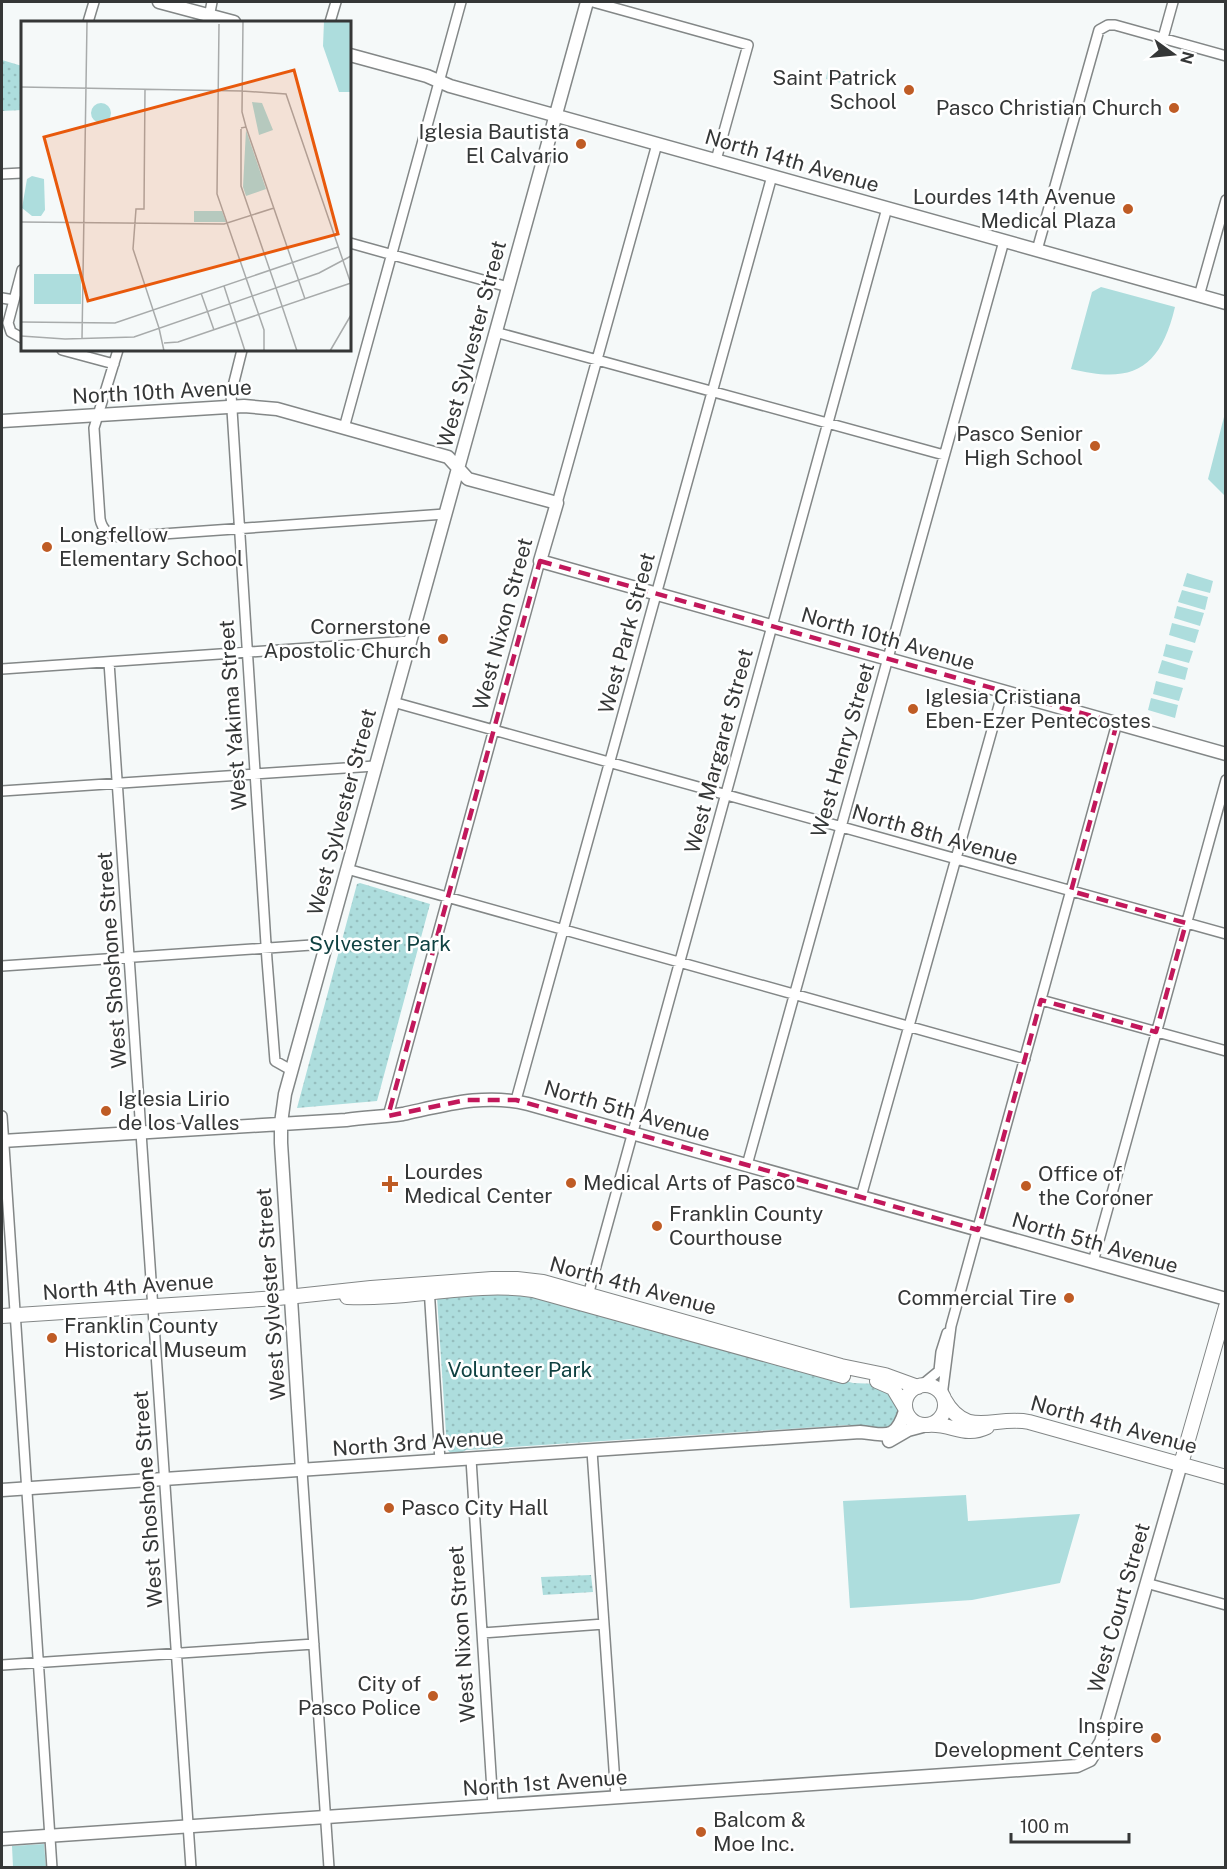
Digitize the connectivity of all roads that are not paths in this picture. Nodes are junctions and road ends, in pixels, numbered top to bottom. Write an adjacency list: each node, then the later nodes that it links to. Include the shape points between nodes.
1 (94, 2): 10 (street)
2 (159, 2): 9 (street)
3 (212, 2): 9 (street)
4 (336, 2): 12 (street)
5 (461, 2): 16 (street)
6 (587, 2): 17 (street, West Sylvester Street)
7 (593, 2): 19 (street, via 748,45)
8 (1173, 2): 13 (street)
9 (208, 19): 11 (street)
10 (88, 21)
11 (225, 21)
12 (330, 21)
13 (1163, 38): 15 (street); 27 (street, via 1114,25 1105,26 1096,34)
14 (351, 55): 16 (street, North 14th Avenue)
15 (1226, 56)
16 (439, 81): 17 (street, North 14th Avenue); 28 (street)
17 (555, 116): 18 (street, North 14th Avenue); 30 (street, West Sylvester Street)
18 (657, 144): 19 (street, North 14th Avenue); 40 (street, West Nixon Street)
19 (716, 160): 22 (street, North 14th Avenue)
20 (21, 173): 21 (street)
21 (2, 174)
22 (772, 176): 24 (street, North 14th Avenue); 42 (street, West Park Street)
23 (1226, 200): 31 (street)
24 (887, 208): 25 (street, North 14th Avenue); 46 (street, West Margaret Street)
25 (1004, 241): 27 (street, North 14th Avenue); 48 (street, West Henry Street)
26 (351, 243): 28 (street)
27 (1037, 250): 31 (street, North 14th Avenue)
28 (392, 255): 30 (street); 47 (street)
29 (21, 274): 33 (street)
30 (508, 287): 35 (street, West Sylvester Street)
31 (1199, 296): 34 (street, North 14th Avenue)
32 (2, 298): 33 (street)
33 (14, 300): 36 (street, via 8,323 11,332)
34 (1226, 303)
35 (495, 332): 40 (street); 49 (street, West Sylvester Street)
36 (21, 337)
37 (66, 351): 41 (street)
38 (118, 351): 41 (street)
39 (242, 351): 43 (street, West Yakima Street, via 231,391)
40 (596, 360): 42 (street); 50 (street, West Nixon Street)
41 (114, 364): 44 (street)
42 (712, 392): 46 (street); 54 (street, West Park Street)
43 (232, 406): 44 (street, North 10th Avenue); 47 (street, North 10th Avenue, via 268,408); 52 (street, West Yakima Street)
44 (98, 415): 45 (street, North 10th Avenue); 52 (street, via 94,428 99,507 106,531 120,537)
45 (2, 421)
46 (828, 423): 48 (street); 55 (street, West Margaret Street)
47 (344, 428): 49 (street, North 10th Avenue, via 448,457)
48 (944, 455): 58 (street, West Henry Street)
49 (458, 468): 50 (street, North 10th Avenue, via 468,478); 51 (street, West Sylvester Street)
50 (557, 503): 53 (street, West Nixon Street)
51 (445, 514): 52 (street); 56 (street, West Sylvester Street)
52 (240, 528): 57 (street, West Yakima Street)
53 (540, 561): 54 (street, North 10th Avenue); 64 (street, West Nixon Street)
54 (656, 594): 55 (street, North 10th Avenue); 66 (street, West Park Street)
55 (772, 626): 58 (street, North 10th Avenue); 72 (street, West Margaret Street)
56 (410, 641): 57 (street); 62 (street, West Sylvester Street)
57 (247, 652): 59 (street); 68 (street, West Yakima Street)
58 (888, 659): 61 (street, North 10th Avenue); 73 (street, West Henry Street)
59 (109, 662): 60 (street); 70 (street, West Shoshone Street)
60 (2, 669)
61 (1003, 691): 63 (street, North 10th Avenue); 74 (street)
62 (393, 702): 64 (street, North 8th Avenue); 67 (street, West Sylvester Street)
63 (1117, 723): 65 (street, North 10th Avenue); 76 (street)
64 (494, 730): 66 (street, North 8th Avenue); 77 (street, West Nixon Street)
65 (1226, 754)
66 (610, 762): 72 (street, North 8th Avenue); 79 (street, West Park Street)
67 (375, 766): 68 (street); 75 (street, West Sylvester Street)
68 (255, 774): 70 (street); 82 (street, West Yakima Street)
69 (1226, 780): 78 (street)
70 (118, 783): 71 (street); 83 (street, West Shoshone Street)
71 (2, 791)
72 (726, 795): 73 (street, North 8th Avenue); 84 (street, West Margaret Street)
73 (841, 827): 74 (street, North 8th Avenue); 86 (street, West Henry Street)
74 (956, 859): 76 (street, North 8th Avenue); 88 (street)
75 (347, 869): 77 (street); 81 (street, West Sylvester Street)
76 (1071, 891): 78 (street, North 8th Avenue); 87 (street)
77 (448, 897): 79 (street); 95 (street, West Nixon Street)
78 (1186, 923): 80 (street, North 8th Avenue); 89 (street)
79 (563, 930): 84 (street); 93 (street, West Park Street)
80 (1226, 934)
81 (326, 944): 82 (street); 92 (street, West Sylvester Street)
82 (266, 948): 83 (street); 92 (street, West Yakima Street, via 275,1061)
83 (129, 957): 85 (street); 97 (street, West Shoshone Street)
84 (680, 962): 86 (street); 98 (street, West Margaret Street)
85 (2, 966)
86 (794, 994): 88 (street); 100 (street, West Henry Street)
87 (1041, 1000): 89 (street); 91 (street)
88 (909, 1026): 91 (street); 101 (street)
89 (1156, 1032): 90 (street); 103 (street)
90 (1226, 1051)
91 (1025, 1059): 102 (street)
92 (291, 1070): 96 (street, West Sylvester Street)
93 (516, 1100): 95 (street, North 5th Avenue, via 466,1100); 98 (street, North 5th Avenue)
94 (2, 1116): 99 (street)
95 (388, 1116): 96 (street, North 5th Avenue)
96 (281, 1123): 97 (street, North 5th Avenue); 105 (street, West Sylvester Street)
97 (141, 1132): 99 (street, North 5th Avenue); 108 (street, West Shoshone Street)
98 (633, 1133): 100 (street, North 5th Avenue); 106 (street, West Margaret Street)
99 (2, 1141): 110 (street)
100 (747, 1165): 101 (street, North 5th Avenue)
101 (861, 1197): 102 (street, North 5th Avenue)
102 (978, 1230): 103 (street, North 5th Avenue); 111 (street)
103 (1093, 1262): 107 (street, North 5th Avenue)
104 (429, 1288): 105 (main road, North 4th Avenue, via 372,1298); 106 (main road, North 4th Avenue, via 518,1279 543,1282); 120 (street)
105 (291, 1296): 108 (main road, North 4th Avenue); 122 (street, West Sylvester Street)
106 (587, 1299): 112 (main road, North 4th Avenue); 114 (main road, North 4th Avenue, via 837,1374 884,1383 897,1394)
107 (1226, 1299)
108 (153, 1306): 110 (main road, North 4th Avenue); 124 (street, West Shoshone Street)
109 (1226, 1307): 121 (main road)
110 (8, 1316): 125 (street)
111 (951, 1326): 112 (street, via 942,1346 940,1369); 113 (street)
112 (920, 1386): 113 (main road, via 933,1387); 114 (main road, via 909,1393)
113 (943, 1397): 115 (main road, via 941,1417); 116 (main road, North 4th Avenue, via 963,1420)
114 (905, 1409): 115 (main road, via 913,1422); 117 (street, North 3rd Avenue, via 899,1426 886,1435)
115 (926, 1425): 116 (main road, North 4th Avenue, via 968,1432); 117 (street, North 3rd Avenue, via 884,1442)
116 (992, 1425): 121 (main road, North 4th Avenue, via 1029,1422)
117 (837, 1435): 118 (street, North 3rd Avenue)
118 (592, 1451): 119 (street, North 3rd Avenue); 129 (street)
119 (471, 1459): 120 (street, North 3rd Avenue); 130 (street, West Nixon Street)
120 (440, 1461): 122 (street, North 3rd Avenue)
121 (1181, 1464): 123 (main road, North 4th Avenue); 127 (street, West Court Street)
122 (302, 1470): 124 (street, North 3rd Avenue); 131 (street, West Sylvester Street)
123 (1226, 1477)
124 (165, 1479): 125 (street, North 3rd Avenue); 132 (street, West Shoshone Street)
125 (27, 1489): 126 (street, North 3rd Avenue); 133 (street)
126 (2, 1490)
127 (1146, 1583): 128 (street); 135 (street, West Court Street, via 1101,1742)
128 (1226, 1605)
129 (604, 1624): 130 (street); 136 (street)
130 (482, 1633): 137 (street, West Nixon Street)
131 (314, 1644): 132 (street); 138 (street, West Sylvester Street)
132 (176, 1653): 133 (street); 139 (street, West Shoshone Street)
133 (39, 1662): 134 (street); 140 (street)
134 (2, 1665)
135 (1090, 1760): 136 (street, North 1st Avenue, via 1071,1767)
136 (616, 1798): 137 (street, North 1st Avenue)
137 (492, 1806): 138 (street, North 1st Avenue)
138 (326, 1817): 139 (street, North 1st Avenue); 144 (street, West Sylvester Street)
139 (188, 1826): 140 (street, North 1st Avenue); 143 (street, West Shoshone Street)
140 (50, 1836): 141 (street, North 1st Avenue); 142 (street)
141 (2, 1839)
142 (52, 1868)
143 (191, 1868)
144 (329, 1868)

